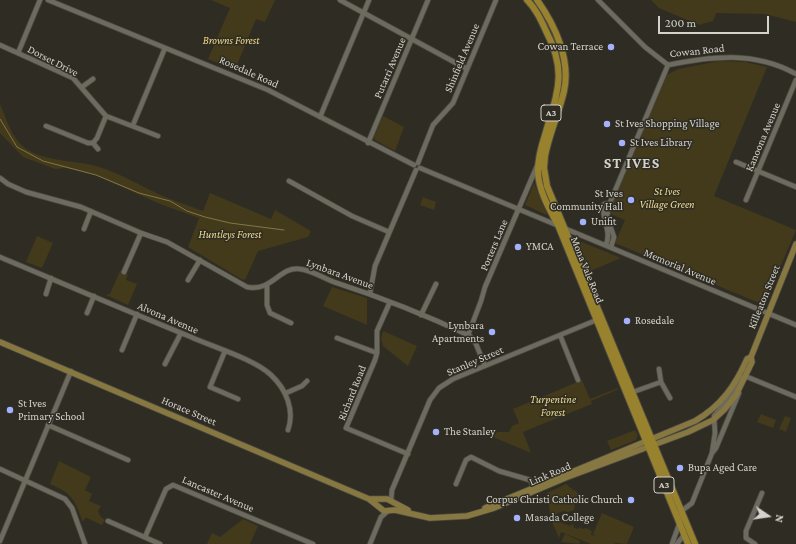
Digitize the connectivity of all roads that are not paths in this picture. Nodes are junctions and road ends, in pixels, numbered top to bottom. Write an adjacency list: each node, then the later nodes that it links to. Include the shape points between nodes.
1 (40, 0): 15 (street)
2 (48, 0): 10 (street, Rosedale Road)
3 (340, 0): 11 (street)
4 (369, 0): 11 (street)
5 (428, 0): 12 (street, Putarri Avenue)
6 (496, 0): 17 (street, Shinfield Avenue)
7 (527, 0): 31 (highway, Mona Vale Road / A3, via 538,14 559,67 558,90)
8 (537, 0): 41 (highway, Mona Vale Road / A3, via 565,61 564,90 546,151 544,168 548,186)
9 (598, 0): 16 (street, Cowan Road, via 645,47)
10 (57, 2): 14 (street, Rosedale Road)
11 (363, 12): 12 (street); 23 (street)
12 (411, 39): 17 (street); 28 (street, Putarri Avenue)
13 (0, 45): 15 (street, Dorset Drive)
14 (165, 48): 23 (street, Rosedale Road, via 268,90); 24 (street)
15 (18, 53): 21 (street, Dorset Drive, via 73,78)
16 (668, 65): 18 (street, Cowan Road, via 712,57 735,57 763,60); 46 (street, via 608,206 604,219 609,235)
17 (467, 69): 32 (street, Shinfield Avenue, via 453,103 433,125)
18 (796, 74)
19 (93, 79): 21 (street)
20 (796, 80): 33 (street, Kanoona Avenue)
21 (82, 87): 22 (street, Dorset Drive)
22 (106, 116): 24 (street); 27 (street)
23 (320, 117): 28 (street, Rosedale Road)
24 (133, 125): 26 (street)
25 (46, 126): 27 (street, via 88,143)
26 (158, 136)
27 (93, 142): 29 (street)
28 (368, 143): 32 (street, Rosedale Road)
29 (98, 149)
30 (736, 162): 33 (street)
31 (538, 163): 38 (street, Porters Lane); 40 (highway, Mona Vale Road / A3, via 541,188)
32 (417, 166): 38 (street, Rosedale Road); 43 (street, Shinfield Avenue)
33 (758, 172): 36 (street); 37 (street, Kanoona Avenue)
34 (0, 178): 39 (street, via 5,183 26,192)
35 (289, 181): 43 (street, via 352,216)
36 (796, 187)
37 (746, 200)
38 (519, 210): 40 (street, Rosedale Road); 66 (street, Porters Lane, via 485,287)
39 (91, 211): 42 (street); 44 (street)
40 (558, 225): 41 (street, Memorial Avenue); 62 (highway, Mona Vale Road / A3)
41 (565, 228): 46 (street, Memorial Avenue); 62 (highway, Mona Vale Road / A3)
42 (84, 229)
43 (389, 232): 54 (street, Shinfield Avenue, via 375,266)
44 (141, 233): 48 (street, via 167,242); 49 (street)
45 (796, 244): 60 (main road, Killeaton Street)
46 (608, 246): 60 (street, Memorial Avenue)
47 (0, 257): 50 (street, Alvona Avenue)
48 (200, 260): 51 (street); 53 (street, via 247,287)
49 (124, 272)
50 (51, 278): 55 (street); 56 (street, Alvona Avenue)
51 (188, 280)
52 (436, 284): 61 (street)
53 (267, 285): 54 (street, Lynbara Avenue, via 286,271 299,268); 63 (street, via 267,305 270,313)
54 (370, 293): 57 (street, Lynbara Avenue)
55 (46, 294)
56 (94, 296): 58 (street); 59 (street, Alvona Avenue)
57 (390, 302): 61 (street, Lynbara Avenue); 72 (street, Richard Road, via 377,331)
58 (87, 313)
59 (137, 314): 65 (street, Alvona Avenue); 70 (street)
60 (768, 314): 64 (street, Memorial Avenue); 77 (main road, Killeaton Street, via 751,357 752,362)
61 (421, 315): 66 (street, Lynbara Avenue)
62 (599, 319): 67 (street, Stanley Street); 81 (highway, Mona Vale Road / A3); 90 (highway, Mona Vale Road / A3)
63 (291, 323)
64 (796, 325)
65 (181, 333): 71 (street, Alvona Avenue); 73 (street)
66 (468, 335): 74 (street, via 474,341)
67 (560, 335): 74 (street, Stanley Street); 78 (street)
68 (338, 338): 72 (street)
69 (0, 342): 76 (main road, Horace Street)
70 (122, 350)
71 (225, 352): 82 (street, Alvona Avenue, via 266,371); 85 (street, via 210,387)
72 (377, 353): 92 (street, Richard Road, via 346,428)
73 (165, 364)
74 (485, 366): 92 (street, Stanley Street, via 453,379 436,391)
75 (659, 369): 80 (street)
76 (71, 371): 88 (street); 99 (main road, Horace Street)
77 (743, 375): 83 (street); 86 (main road, Killeaton Street); 87 (main road, Killeaton Street, via 733,400); 91 (street, Killeaton Street)
78 (578, 380)
79 (307, 381): 82 (street)
80 (661, 382): 81 (street); 84 (street)
81 (633, 392): 90 (highway, Mona Vale Road / A3)
82 (286, 393): 89 (street, Alvona Avenue, via 290,410)
83 (796, 397)
84 (670, 398)
85 (238, 399)
86 (710, 411): 90 (main road, Link Road)
87 (713, 420): 90 (main road, Link Road, via 688,432); 91 (street, Killeaton Street, via 715,433)
88 (48, 425): 93 (street); 95 (street)
89 (288, 430)
90 (650, 443): 97 (main road, Link Road); 102 (main road, Link Road, via 482,512 439,519); 103 (highway, Mona Vale Road / A3); 106 (highway, Mona Vale Road / A3)
91 (712, 453): 103 (street, Killeaton Street, via 692,503)
92 (408, 454): 100 (street, Stanley Street)
93 (128, 460)
94 (0, 469): 95 (street)
95 (26, 480): 109 (street); 110 (street, via 65,499 72,508)
96 (456, 484): 97 (street, via 466,460 471,457 498,471 530,480)
97 (534, 487): 100 (main road, Link Road, via 486,508 459,514 422,514)
98 (762, 493): 118 (street, via 746,531 746,538)
99 (369, 499): 100 (main road, Horace Street); 101 (main road, Horace Street)
100 (388, 500): 101 (main road); 102 (main road)
101 (380, 507): 102 (main road, Link Road); 104 (street)
102 (389, 511): 104 (street)
103 (682, 511): 106 (street, Killeaton Street, via 679,513); 117 (highway, Mona Vale Road / A3)
104 (381, 517): 113 (street)
105 (108, 521): 108 (street)
106 (679, 524): 107 (highway, Mona Vale Road / A3); 114 (street, Killeaton Street)
107 (684, 535): 115 (street); 116 (highway, Mona Vale Road / A3)
108 (145, 537): 111 (street); 112 (street, Lancaster Avenue, via 166,489 173,485)
109 (0, 541)
110 (85, 544)
111 (160, 544)
112 (313, 544)
113 (370, 544)
114 (672, 544)
115 (677, 544)
116 (688, 544)
117 (695, 544)
118 (755, 544)

